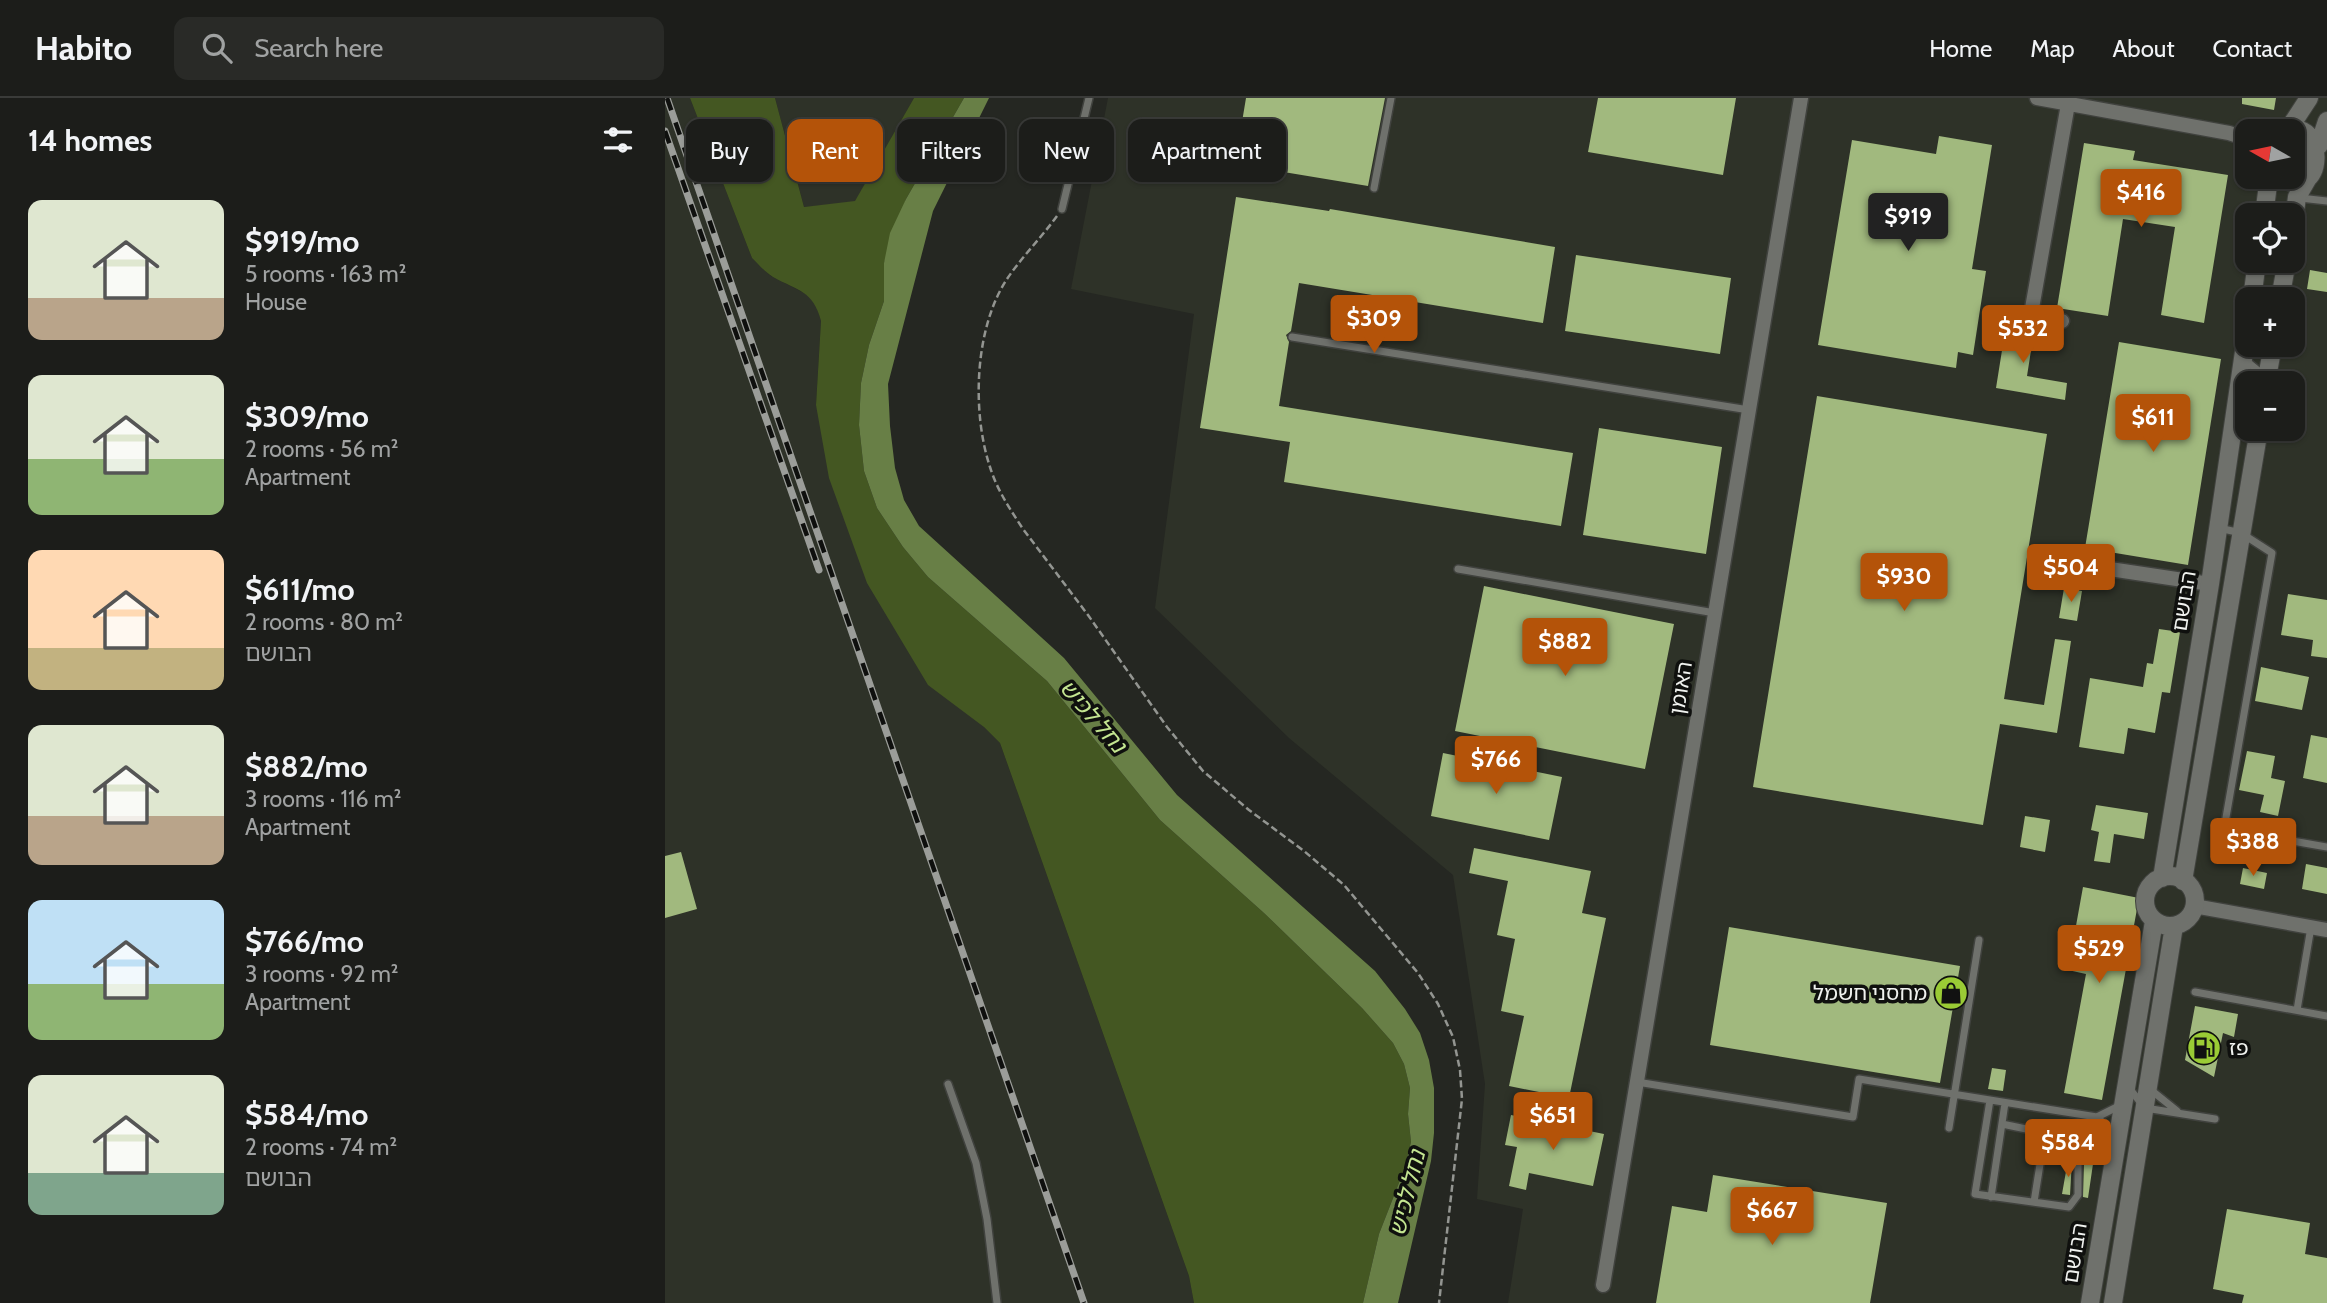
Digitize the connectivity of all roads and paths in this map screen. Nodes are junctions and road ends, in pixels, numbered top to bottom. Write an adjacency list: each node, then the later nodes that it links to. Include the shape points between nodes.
1 (1089, 98): 18 (lane)
2 (1391, 98): 14 (lane)
3 (1801, 98): 24 (street, האומן)
4 (2037, 98): 6 (street)
5 (2309, 98): 7 (street)
6 (2068, 104): 10 (street); 19 (street, via 2031,314)
7 (2294, 119)
8 (2327, 121): 11 (street)
9 (2305, 132): 11 (street)
10 (2235, 135)
11 (2319, 145): 12 (street, via 2319,164)
12 (2308, 178): 13 (street); 15 (street)
13 (2305, 179)
14 (1374, 188)
15 (2298, 198): 16 (lane); 17 (street)
16 (2327, 201)
17 (2297, 203)
18 (1062, 209): 64 (path, via 1006,280 983,341 978,412 990,468 1023,529 1185,750 1219,786 1344,885 1418,973 1438,1004 1453,1037 1462,1099)
19 (2062, 321)
20 (1292, 337): 24 (lane)
21 (2243, 357): 26 (street, הבושם)
22 (2246, 357): 23 (lane)
23 (2257, 371)
24 (1749, 410): 31 (street, האומן)
25 (2257, 441): 27 (street)
26 (2218, 528): 27 (lane); 30 (street, הבושם)
27 (2241, 533): 32 (lane, via 2272,553 2224,829); 34 (street)
28 (2083, 565): 30 (street)
29 (1458, 569): 31 (lane)
30 (2210, 584): 33 (street, הבושם)
31 (1715, 613): 44 (street, האומן)
32 (2327, 847)
33 (2162, 878): 34 (street); 36 (street, via 2151,886 2145,899)
34 (2183, 881): 35 (street, via 2192,892)
35 (2194, 906): 37 (street, via 2187,919); 38 (street)
36 (2154, 921): 37 (street); 46 (street, הבושם)
37 (2174, 926): 47 (street)
38 (2311, 927): 39 (street); 42 (lane)
39 (2327, 930)
40 (1979, 940): 48 (lane)
41 (2195, 992): 42 (lane)
42 (2297, 1010): 43 (lane)
43 (2327, 1016)
44 (1637, 1082): 48 (lane, via 1853,1117 1859,1079); 62 (street, האומן)
45 (948, 1084): 63 (lane, via 976,1163)
46 (2126, 1084): 51 (street, הבושם); 52 (lane)
47 (2148, 1087): 52 (street); 53 (lane)
48 (1955, 1095): 49 (lane); 57 (lane)
49 (1990, 1100): 50 (lane); 60 (lane, via 1975,1194)
50 (2005, 1102): 54 (lane); 56 (lane)
51 (2123, 1104): 54 (lane); 59 (street, הבושם)
52 (2145, 1108): 53 (lane); 66 (street)
53 (2180, 1114): 55 (lane)
54 (2097, 1117): 59 (lane)
55 (2215, 1119)
56 (2002, 1124): 58 (lane); 60 (lane)
57 (1949, 1128)
58 (2045, 1133): 61 (lane); 61 (lane, via 2078,1147 2078,1195 2069,1207)
59 (2118, 1138): 65 (street, הבושם)
60 (1991, 1196): 61 (lane)
61 (2034, 1202)
62 (1603, 1285)
63 (997, 1303)
64 (1439, 1303)
65 (2090, 1303)
66 (2113, 1303)

